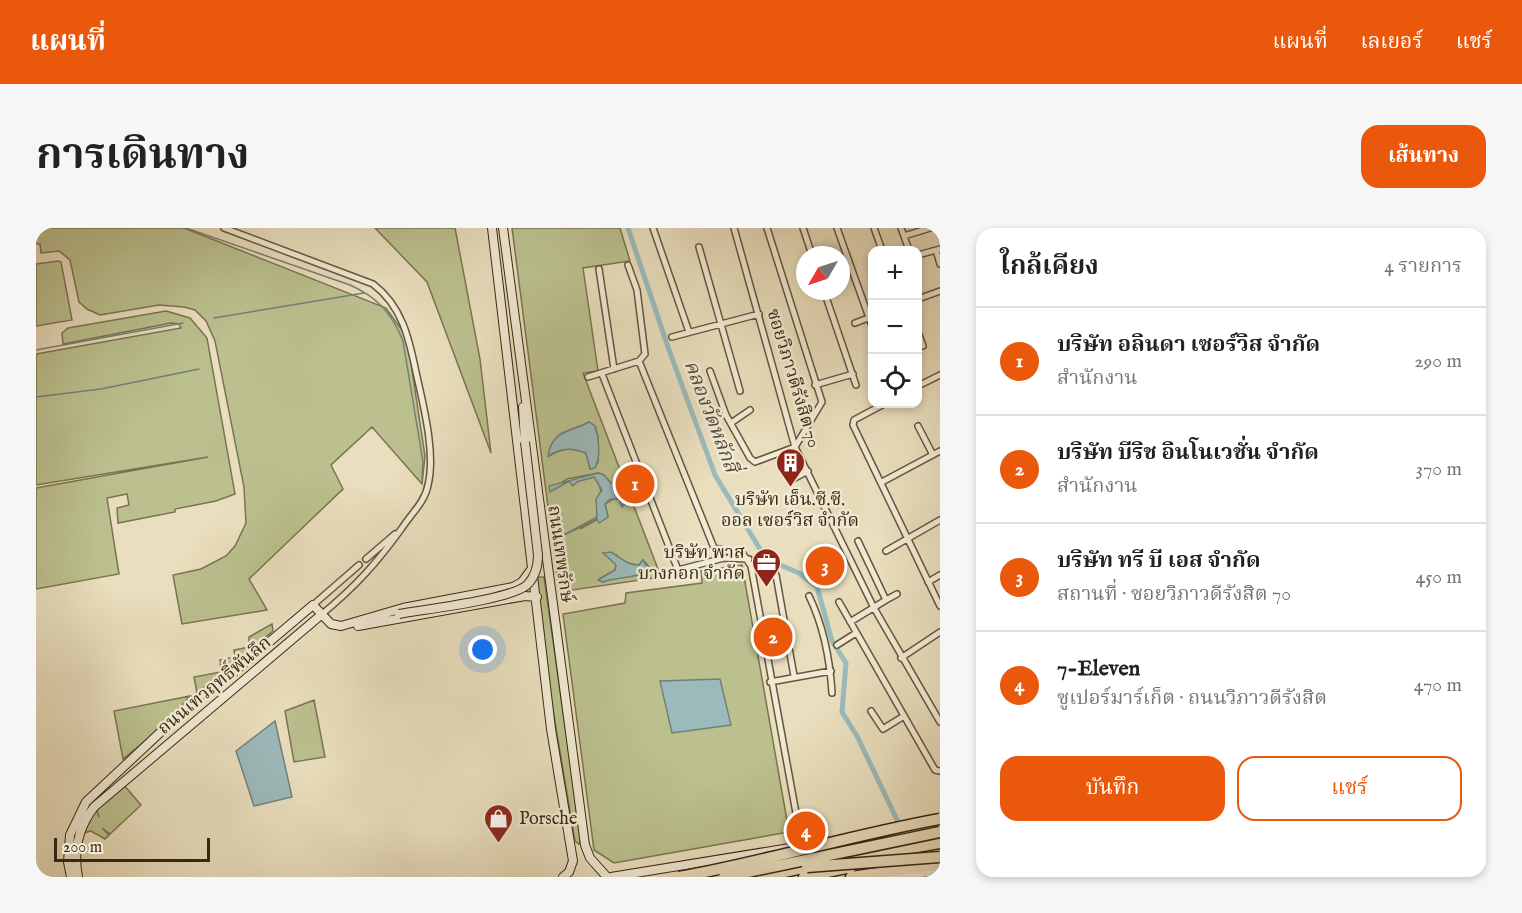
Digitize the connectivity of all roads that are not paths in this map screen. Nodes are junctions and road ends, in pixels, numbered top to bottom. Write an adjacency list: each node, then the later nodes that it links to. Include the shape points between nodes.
1 (224, 228): 55 (street, ถนนเทวฤทธิ์พันลึก, via 356,275 387,294 398,310 408,336 425,414 430,465 421,503)
2 (492, 228): 64 (main road, ถนนเทพรักษ์)
3 (503, 228): 42 (main road, ถนนเทพรักษ์)
4 (653, 228): 30 (street)
5 (734, 228): 26 (street, ซอยวิภาวดีรังสิต 70)
6 (767, 228): 40 (street)
7 (803, 228): 13 (street)
8 (837, 228): 25 (street)
9 (874, 228): 14 (street)
10 (902, 228): 12 (street)
11 (930, 228): 12 (street)
12 (904, 236): 15 (street)
13 (809, 246)
14 (881, 246)
15 (908, 246)
16 (699, 247): 29 (street)
17 (938, 250): 18 (street); 19 (street)
18 (922, 254)
19 (940, 264)
20 (628, 265): 32 (street, via 637,290 645,352)
21 (599, 268): 33 (street)
22 (940, 291): 23 (street)
23 (922, 298)
24 (827, 300): 36 (street)
25 (868, 309)
26 (759, 314): 29 (street); 48 (street, ซอยวิภาวดีรังสิต 70)
27 (868, 318): 28 (street)
28 (855, 323)
29 (722, 325): 30 (street); 43 (street)
30 (689, 332): 31 (street)
31 (672, 337)
32 (639, 361): 33 (street); 58 (street)
33 (614, 369): 35 (street)
34 (710, 371): 46 (street)
35 (602, 374): 38 (street); 60 (street, via 678,570)
36 (853, 374): 40 (street); 41 (street)
37 (940, 375): 39 (street)
38 (588, 377)
39 (922, 384)
40 (815, 385): 48 (street, via 822,402)
41 (856, 385)
42 (524, 390): 82 (main road, bridge, via 522,416 538,555 531,579 512,593 399,614); 105 (main road, ถนนเทพรักษ์)
43 (740, 391)
44 (876, 408): 53 (street, via 853,423)
45 (750, 410): 46 (street)
46 (731, 423): 48 (street, via 755,462)
47 (918, 426): 50 (street)
48 (795, 447): 51 (street, ซอยวิภาวดีรังสิต 70)
49 (940, 451): 50 (street)
50 (933, 455): 53 (street)
51 (808, 471): 52 (street); 74 (street, ซอยวิภาวดีรังสิต 70)
52 (791, 480)
53 (882, 482): 56 (street)
54 (940, 520): 56 (street)
55 (401, 529): 61 (street, ถนนเทวฤทธิ์พันลึก); 80 (street, ถนนเทวฤทธิ์พันลึก, via 360,582)
56 (907, 540): 59 (street); 67 (street)
57 (858, 541): 69 (street)
58 (714, 548): 60 (street); 62 (street, via 737,551)
59 (886, 552)
60 (724, 558): 62 (street)
61 (366, 559)
62 (749, 559): 89 (street)
63 (359, 565): 77 (street, ถนนเทวฤทธิ์พันลึก)
64 (533, 567): 68 (main road); 73 (main road, ถนนเทพรักษ์)
65 (776, 575): 88 (street)
66 (940, 575): 67 (street)
67 (928, 582): 78 (street)
68 (513, 587): 72 (main road, via 520,591); 80 (main road, via 403,608 341,626)
69 (881, 590): 74 (street); 75 (street)
70 (897, 594): 75 (street)
71 (809, 596): 87 (street, via 818,616)
72 (518, 597): 73 (main road); 82 (main road)
73 (537, 597): 107 (main road, ถนนเทพรักษ์, via 551,729)
74 (869, 598): 79 (street, ซอยวิภาวดีรังสิต 70)
75 (886, 600): 79 (street)
76 (839, 602): 81 (street)
77 (313, 605): 80 (main road); 91 (main road, ถนนเทวฤทธิ์พันลึก)
78 (940, 606)
79 (874, 608): 81 (street); 86 (street, ซอยวิภาวดีรังสิต 70)
80 (318, 617): 82 (main road, via 331,629); 92 (main road, ถนนเทวฤทธิ์พันลึก)
81 (850, 622): 84 (street)
82 (355, 627)
83 (940, 632): 86 (street)
84 (856, 633): 85 (street); 94 (street)
85 (837, 645)
86 (901, 658): 95 (street, ซอยวิภาวดีรังสิต 70)
87 (831, 671): 88 (street); 90 (street)
88 (794, 676): 89 (street)
89 (770, 682): 106 (street)
90 (832, 693)
91 (197, 698): 92 (main road); 97 (main road, ถนนเทวฤทธิ์พันลึก)
92 (209, 708): 98 (main road, ถนนเทวฤทธิ์พันลึก)
93 (871, 711): 94 (street, via 884,730)
94 (904, 716): 96 (street, via 934,770)
95 (940, 722)
96 (940, 771)
97 (86, 802): 98 (main road); 101 (main road, ถนนเทวฤทธิ์พันลึก)
98 (94, 807): 101 (main road, ถนนเทวฤทธิ์พันลึก)
99 (940, 819): 119 (highway, bridge)
100 (940, 825): 103 (main road)
101 (76, 829): 115 (main road, ถนนเทวฤทธิ์พันลึก, via 68,849); 116 (main road, ถนนเทวฤทธิ์พันลึก)
102 (940, 834): 103 (highway); 121 (highway, bridge)
103 (905, 837): 106 (main road); 120 (highway)
104 (940, 843): 113 (highway, bridge)
105 (585, 845): 107 (main road); 118 (main road, ถนนเทพรักษ์, via 590,858)
106 (802, 846): 114 (main road)
107 (570, 848): 117 (main road, ถนนเทพรักษ์, via 573,861)
108 (940, 850): 113 (highway)
109 (940, 857): 113 (highway, bridge)
110 (940, 864): 111 (highway)
111 (923, 870): 112 (main road); 123 (highway); 124 (main road)
112 (940, 871)
113 (806, 872): 122 (highway)
114 (621, 876): 118 (main road)
115 (71, 877)
116 (78, 877)
117 (563, 877)
118 (609, 877)
119 (678, 877)
120 (716, 877)
121 (724, 877)
122 (762, 877)
123 (851, 877)
124 (885, 877)

